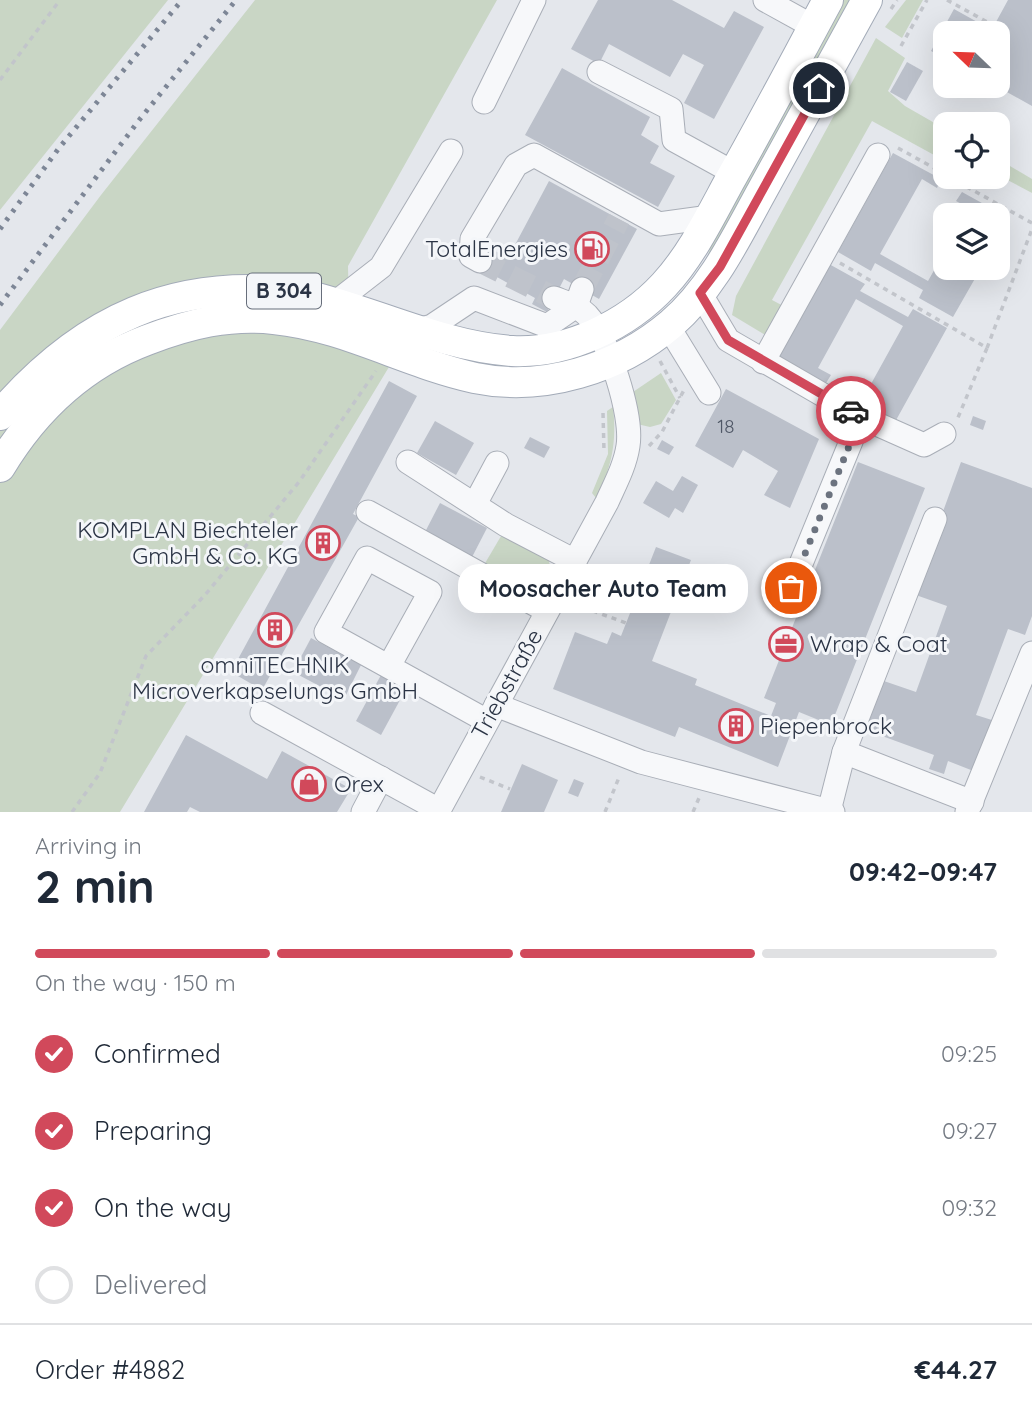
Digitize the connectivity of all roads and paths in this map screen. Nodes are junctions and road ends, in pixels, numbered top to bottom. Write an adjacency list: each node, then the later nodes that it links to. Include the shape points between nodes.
1 (60, 0): 12 (path)
2 (534, 0): 13 (street)
3 (765, 0): 9 (street)
4 (828, 0): 9 (main road, B 304)
5 (867, 0): 24 (main road, B 304, via 720,267)
6 (926, 0): 10 (path)
7 (947, 0): 8 (path)
8 (985, 21)
9 (814, 27): 17 (main road, B 304)
10 (901, 46)
11 (599, 72): 17 (street, via 671,109 674,140)
12 (0, 80)
13 (484, 102)
14 (451, 151): 27 (street, via 381,267)
15 (878, 155): 16 (path, via 886,142); 22 (street)
16 (933, 168)
17 (734, 173): 19 (main road, B 304)
18 (971, 189): 20 (path)
19 (710, 217): 23 (street, via 659,224 623,213 534,155 516,165 472,239 471,256); 30 (main road, B 304, via 663,286 641,306)
20 (1032, 223)
21 (1032, 229): 31 (path)
22 (824, 253): 31 (path); 33 (street)
23 (480, 261)
24 (700, 293): 28 (main road, B 304); 33 (street, via 728,340)
25 (579, 297): 26 (street); 29 (street, via 547,326 474,298); 30 (street, Triebstraße)
26 (554, 299)
27 (336, 302): 29 (main road, B 304); 39 (main road, B 304, via 244,289 212,290 151,305 107,324 63,352 32,377)
28 (668, 326): 32 (main road, B 304); 36 (street)
29 (421, 329): 30 (main road, B 304, via 489,348 524,351 561,346)
30 (597, 332): 32 (street, Triebstraße)
31 (987, 348): 41 (path, via 960,418)
32 (610, 361): 45 (main road, B 304, via 551,379 497,381 300,322 258,317 208,321 118,351 77,376 33,419); 49 (street, Triebstraße, via 624,404 628,444 624,466)
33 (763, 362): 40 (street)
34 (661, 363): 37 (path)
35 (376, 371): 64 (path, via 299,482 205,595 146,656 100,773)
36 (709, 393)
37 (680, 398)
38 (602, 410): 42 (path)
39 (0, 415)
40 (861, 417): 41 (street, via 924,445); 50 (street)
41 (944, 434)
42 (603, 454)
43 (408, 462): 46 (street)
44 (497, 463): 46 (street)
45 (0, 467)
46 (475, 504): 49 (street)
47 (368, 512): 51 (street)
48 (935, 519): 57 (street)
49 (575, 561): 51 (street, Triebstraße)
50 (791, 588)
51 (551, 604): 52 (path); 56 (street, Triebstraße)
52 (626, 623)
53 (1032, 653): 62 (street)
54 (389, 666): 54 (street, via 326,632 367,558 430,592); 56 (street)
55 (262, 713): 60 (street)
56 (491, 713): 58 (street); 59 (street, Triebstraße)
57 (844, 752): 62 (street); 67 (street)
58 (628, 757): 66 (path); 67 (street)
59 (461, 769): 61 (path); 63 (street, Triebstraße)
60 (381, 778): 63 (street); 65 (street)
61 (510, 789)
62 (970, 807)
63 (439, 811)
64 (72, 812)
65 (363, 812)
66 (605, 812)
67 (831, 812)

